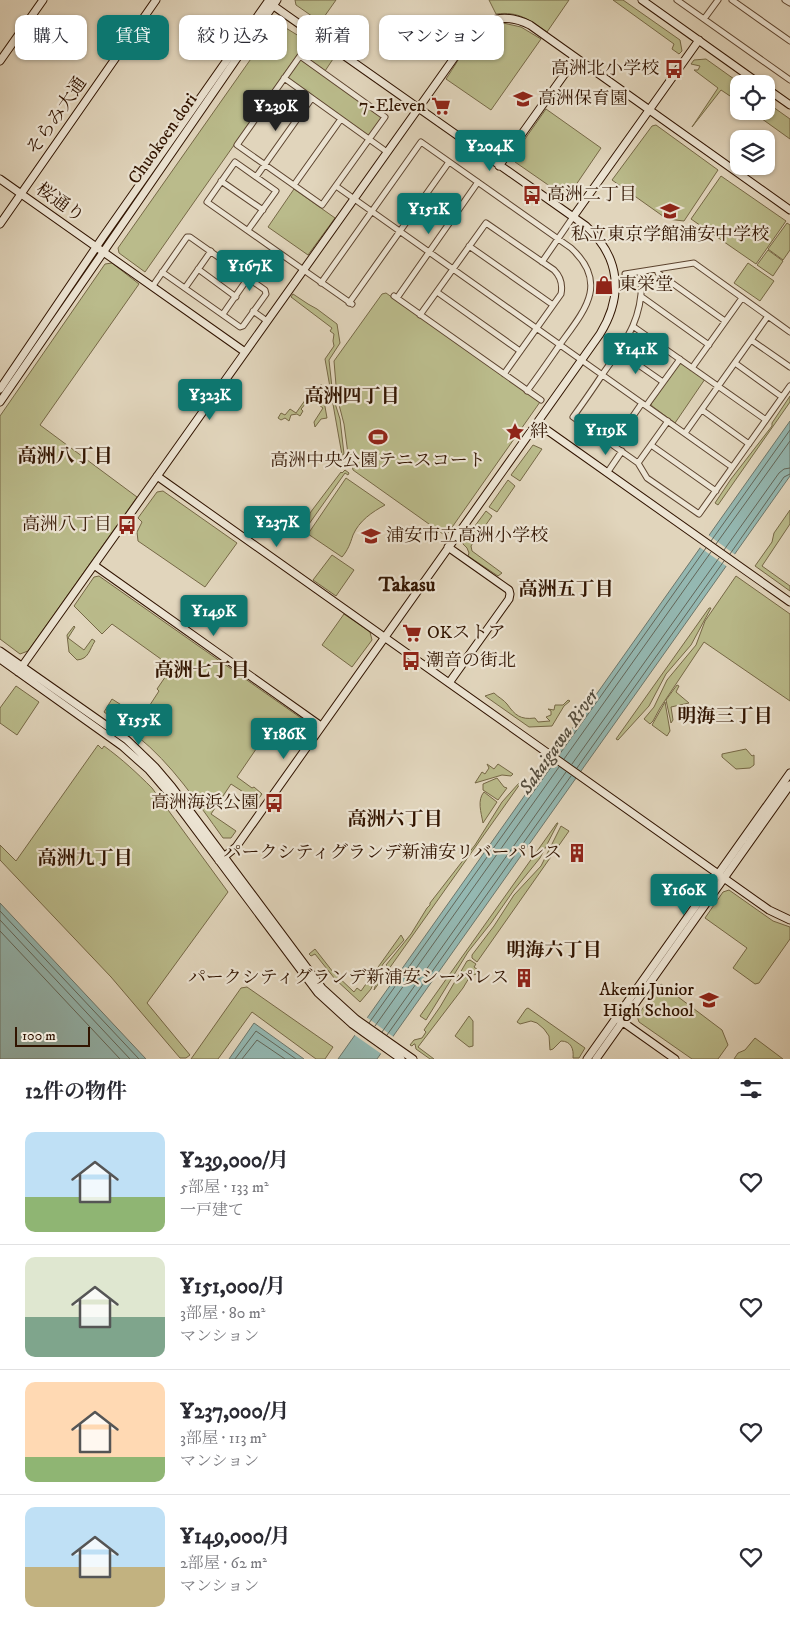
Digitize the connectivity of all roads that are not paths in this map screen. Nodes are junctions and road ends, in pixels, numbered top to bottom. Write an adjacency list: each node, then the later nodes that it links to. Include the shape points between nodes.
1 (43, 0): 14 (street)
2 (156, 0): 35 (street, そらみ大通)
3 (642, 0): 11 (street)
4 (677, 0): 10 (street)
5 (718, 0): 10 (street)
6 (732, 0): 12 (street)
7 (785, 0): 9 (street)
8 (272, 2): 21 (street); 46 (street, Chuokoen dori); 48 (street, Chuokoen dori)
9 (790, 4)
10 (704, 19): 17 (street)
11 (698, 40): 15 (street); 22 (street)
12 (790, 41)
13 (576, 58): 21 (street, via 524,22 507,19 489,21 469,37); 22 (street); 28 (street)
14 (0, 61)
15 (747, 75)
16 (284, 78): 19 (street); 24 (street, via 300,56 385,117); 27 (street, via 237,145)
17 (790, 80)
18 (775, 94): 20 (street)
19 (312, 98): 23 (street); 27 (street)
20 (790, 105)
21 (419, 108): 25 (street); 28 (street)
22 (649, 110): 38 (street); 40 (street)
23 (341, 119): 24 (street); 33 (street)
24 (370, 140): 25 (street); 34 (street)
25 (387, 152): 36 (street)
26 (449, 162): 32 (street); 39 (street, via 421,142); 43 (street)
27 (266, 165): 29 (street); 33 (street)
28 (500, 166): 40 (street)
29 (256, 177): 31 (street, via 235,162); 37 (street, via 276,191)
30 (0, 179): 35 (street, 桜通り)
31 (221, 181): 37 (street); 42 (street, via 207,202)
32 (478, 182): 44 (street); 49 (street)
33 (294, 185): 34 (street, via 322,205)
34 (336, 186): 36 (street)
35 (21, 194): 41 (street, そらみ大通); 46 (street, 桜通り)
36 (354, 199): 39 (street); 54 (street)
37 (262, 210): 42 (street)
38 (790, 210)
39 (372, 211): 43 (street); 59 (street)
40 (573, 218): 44 (street); 83 (street, via 603,245 612,264 616,286 610,316)
41 (0, 224)
42 (248, 230): 54 (street)
43 (400, 231): 49 (street); 59 (street, via 351,304)
44 (558, 239): 50 (street); 77 (street, via 582,260 588,272 590,290 584,311)
45 (469, 246): 50 (street, via 486,223); 51 (street); 66 (street)
46 (96, 247): 48 (street, 桜通り); 92 (street, Chuokoen dori)
47 (210, 251): 53 (street); 55 (street, via 187,237); 58 (street)
48 (103, 252): 60 (street, 桜通り); 96 (street, Chuokoen dori)
49 (429, 252): 51 (street); 69 (street, via 395,297)
50 (542, 262): 66 (street, via 561,281 561,294)
51 (453, 269): 62 (street); 74 (street)
52 (657, 269): 56 (street); 65 (street, via 694,263); 72 (street, via 658,273)
53 (198, 270): 61 (street); 63 (street)
54 (304, 270): 59 (street); 71 (street)
55 (162, 272): 60 (street); 61 (street)
56 (641, 272): 57 (street); 64 (street)
57 (625, 274)
58 (248, 278): 63 (street); 67 (street, via 266,294)
59 (321, 282)
60 (152, 287): 80 (street, 桜通り)
61 (185, 288): 68 (street)
62 (437, 292): 69 (street); 79 (street)
63 (236, 296): 68 (street)
64 (642, 297): 73 (street); 78 (street)
65 (742, 298): 70 (street); 72 (street)
66 (554, 305): 74 (street)
67 (254, 311): 68 (street, via 240,327); 71 (street)
68 (223, 314)
69 (420, 315): 87 (street)
70 (768, 316): 75 (street); 76 (street)
71 (268, 321): 80 (street)
72 (725, 321): 78 (street)
73 (634, 327): 81 (street); 82 (street)
74 (536, 328): 77 (street); 79 (street)
75 (790, 332)
76 (751, 340): 84 (street); 85 (street)
77 (560, 344): 83 (street); 93 (street)
78 (709, 344): 86 (street)
79 (520, 351): 87 (street)
80 (245, 352): 110 (street)
81 (620, 352): 88 (street); 89 (street)
82 (680, 359): 86 (street); 89 (street)
83 (581, 360): 88 (street); 101 (street)
84 (735, 363): 90 (street); 94 (street)
85 (790, 367)
86 (692, 368): 90 (street)
87 (504, 374): 93 (street)
88 (602, 375): 97 (street); 104 (street, via 573,417)
89 (663, 382): 97 (street)
90 (718, 386): 98 (street); 99 (street)
91 (790, 386): 94 (street)
92 (0, 389)
93 (527, 391): 95 (street)
94 (782, 397): 99 (street)
95 (541, 400)
96 (0, 402)
97 (644, 404): 100 (street); 104 (street)
98 (702, 410): 102 (street); 103 (street)
99 (766, 420): 103 (street)
100 (668, 421): 102 (street); 105 (street)
101 (537, 423): 109 (street); 112 (street)
102 (685, 433): 108 (street)
103 (749, 444): 108 (street)
104 (613, 445): 106 (street)
105 (651, 445): 107 (street); 111 (street)
106 (622, 451): 107 (street); 109 (street)
107 (638, 463): 111 (street, via 647,478 699,514)
108 (732, 467): 111 (street)
109 (607, 473): 114 (street)
110 (157, 476): 113 (street); 115 (street)
111 (716, 490)
112 (448, 547): 115 (street); 119 (street, via 509,590 510,594)
113 (94, 565): 118 (street); 120 (street)
114 (790, 602)
115 (385, 638): 119 (street); 120 (street)
116 (0, 651): 118 (street)
117 (0, 659): 118 (street)
118 (20, 669): 123 (street, via 126,740 146,758 172,786)
119 (449, 683): 124 (street)
120 (321, 726): 123 (street, via 236,847)
121 (790, 774): 124 (street)
122 (790, 785): 124 (street)
123 (222, 859): 127 (street, via 318,993)
124 (722, 876): 125 (street, via 769,910); 126 (street)
125 (790, 920)
126 (619, 1020): 130 (street); 131 (street); 132 (street)
127 (393, 1049): 128 (street); 129 (street)
128 (401, 1059)
129 (413, 1059)
130 (587, 1059)
131 (596, 1059)
132 (675, 1059)

